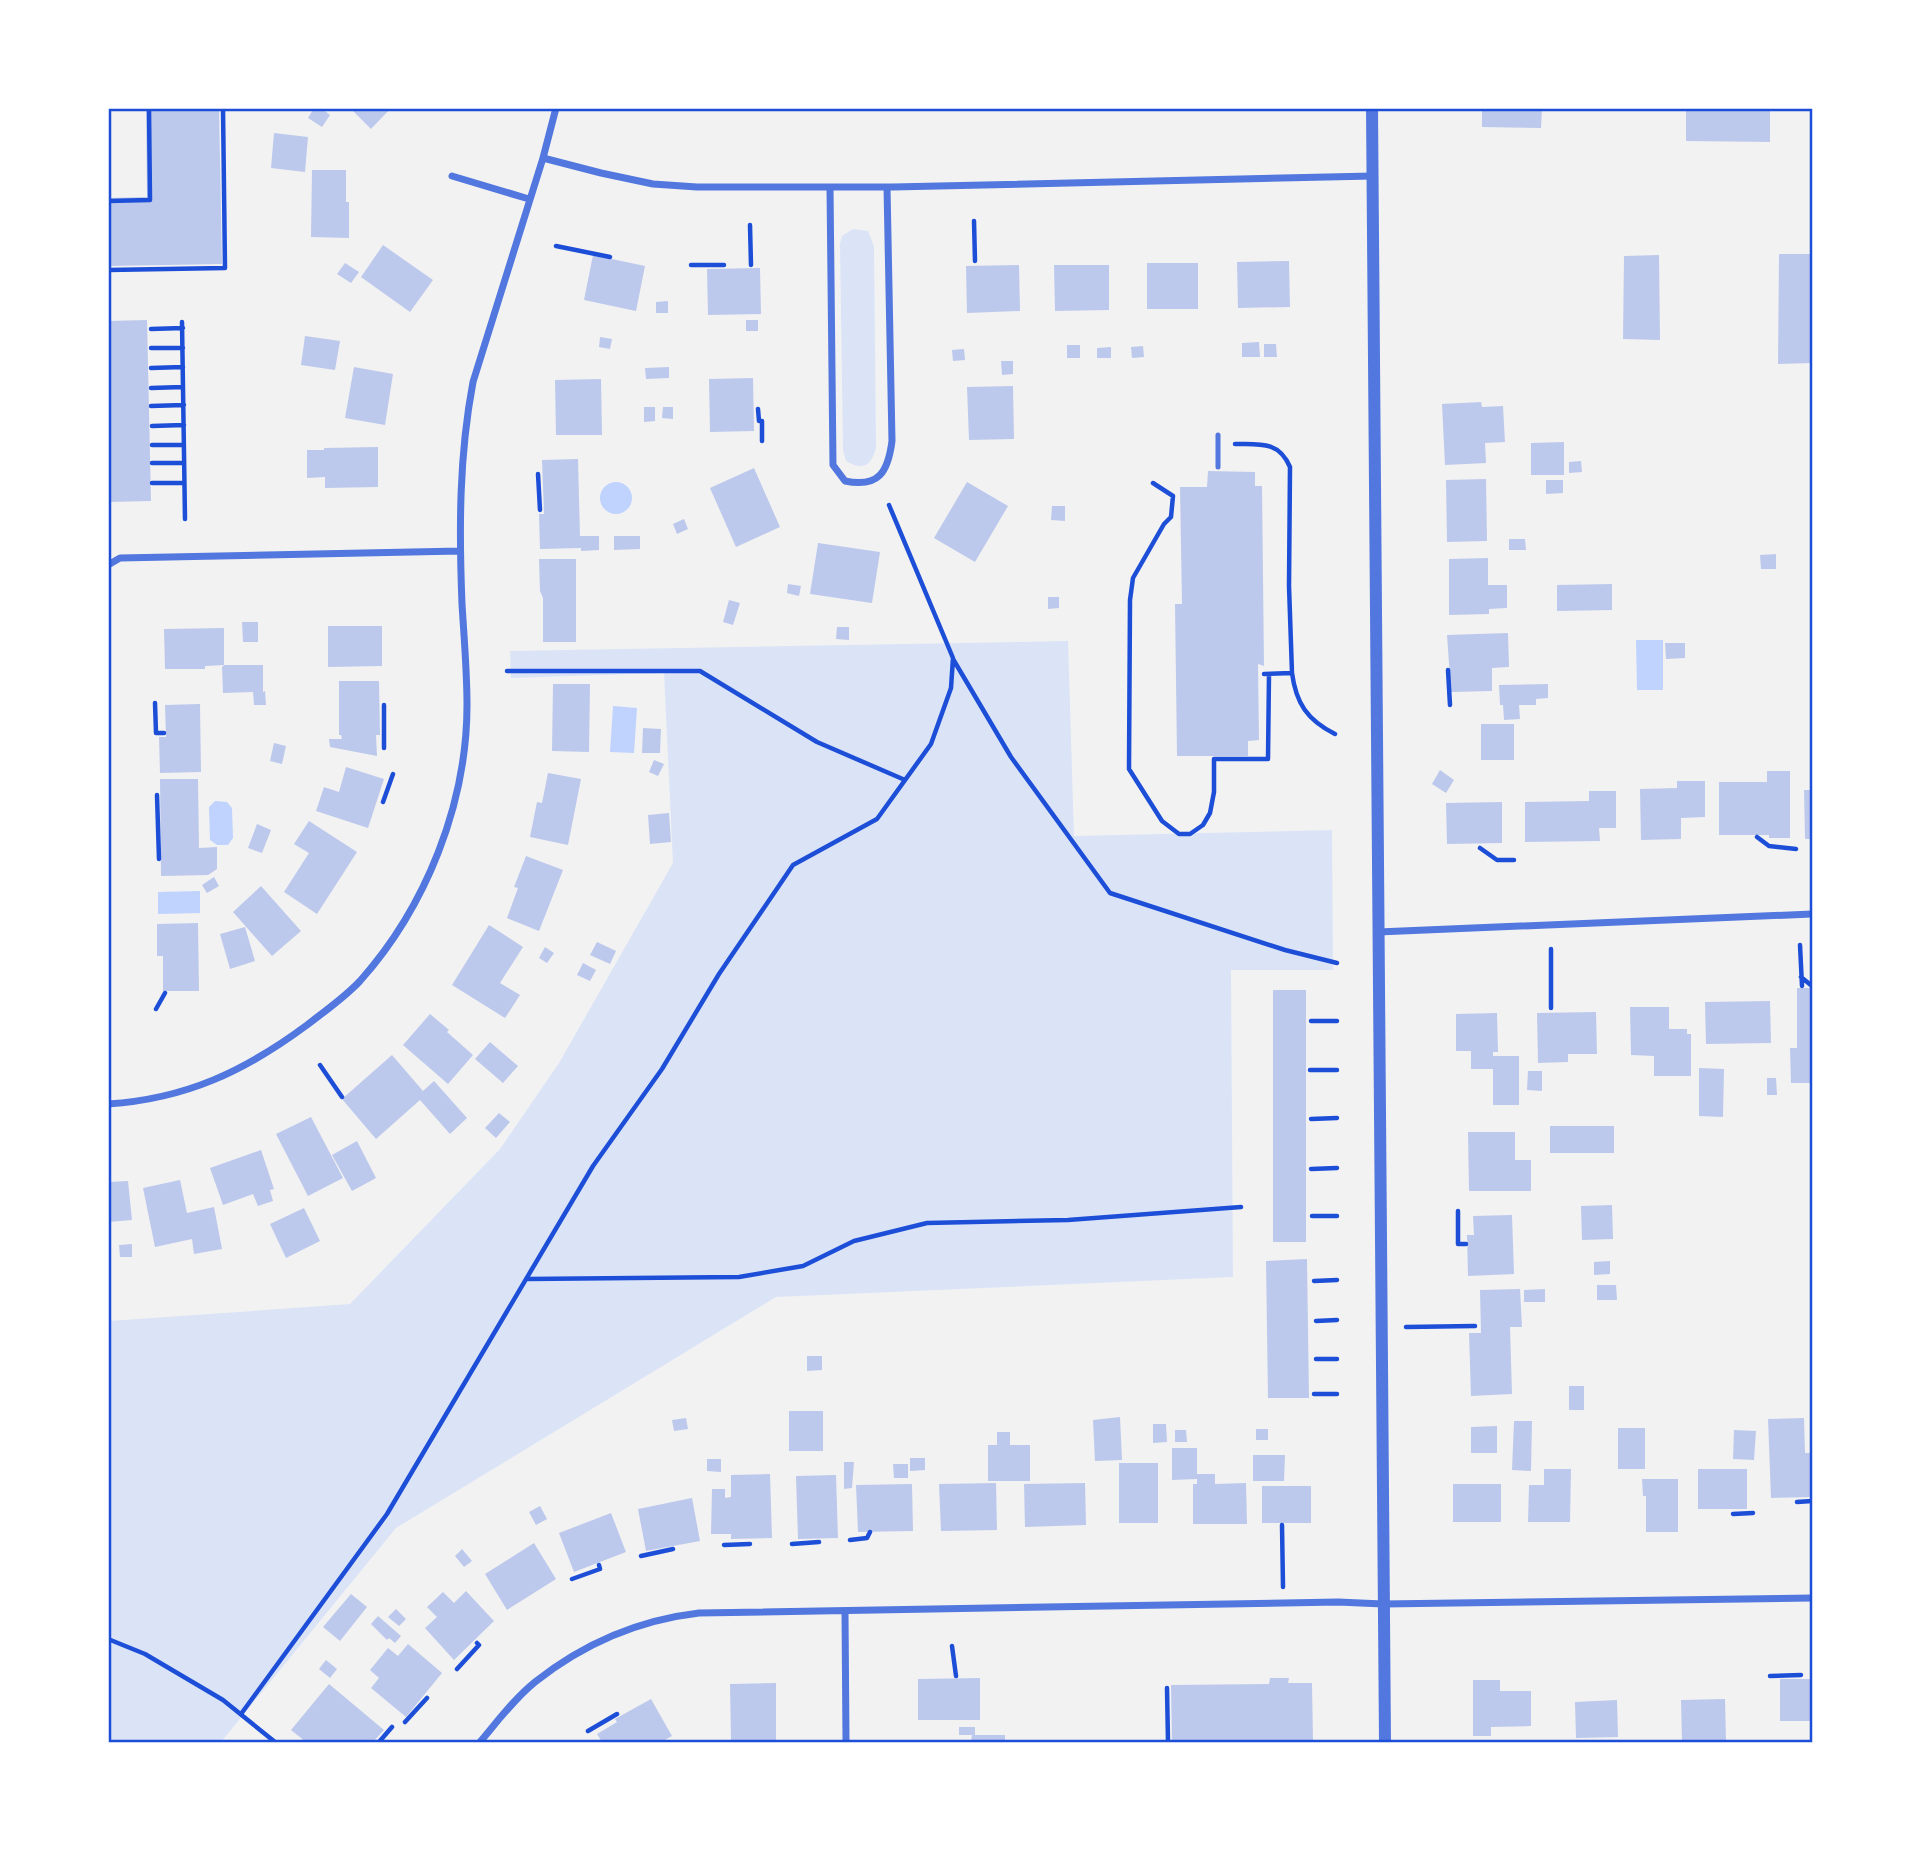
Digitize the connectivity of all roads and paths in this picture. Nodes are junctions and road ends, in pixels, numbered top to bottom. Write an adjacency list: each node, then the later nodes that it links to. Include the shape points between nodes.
1 (149, 108): 11 (path, via 150,200)
2 (223, 108): 20 (path, via 225,268)
3 (556, 108): 5 (street)
4 (1372, 108): 7 (street)
5 (543, 158): 8 (street, via 653,184); 10 (street)
6 (452, 176): 10 (street)
7 (1373, 176): 9 (street); 72 (street)
8 (830, 187): 9 (street); 9 (street, via 832,455 839,474 855,483 883,474 892,441)
9 (887, 187)
10 (529, 199): 50 (street, via 473,382 460,497)
11 (108, 201)
12 (974, 221): 16 (path)
13 (750, 225): 19 (path)
14 (556, 246): 15 (path)
15 (610, 257)
16 (975, 261)
17 (691, 265): 18 (path)
18 (723, 265)
19 (751, 265)
20 (108, 270)
21 (182, 322): 23 (path)
22 (151, 328): 23 (path)
23 (183, 328): 25 (path)
24 (151, 348): 25 (path)
25 (183, 348): 26 (path)
26 (183, 367): 27 (path); 29 (path)
27 (151, 368)
28 (151, 387): 29 (path)
29 (183, 387): 31 (path)
30 (151, 405): 31 (path)
31 (184, 405): 34 (path)
32 (758, 409): 36 (path)
33 (152, 425): 34 (path)
34 (184, 425): 38 (path)
35 (1217, 435): 39 (lane)
36 (762, 441)
37 (152, 445): 38 (path)
38 (184, 445): 41 (path)
39 (1218, 445): 42 (lane); 55 (path, via 1273,446 1285,454 1290,467)
40 (152, 463): 41 (path)
41 (184, 463): 44 (path)
42 (1218, 467)
43 (538, 474): 48 (path)
44 (184, 482): 45 (path); 49 (path)
45 (152, 483)
46 (1153, 483): 55 (path, via 1173,496 1171,517 1133,578 1129,769 1162,821 1179,834 1190,834 1203,825 1214,792 1214,759 1268,759 1266,674)
47 (890, 505): 52 (path)
48 (540, 510)
49 (185, 519)
50 (460, 551): 51 (street, via 120,558); 88 (street, via 467,705 462,762 441,846 398,929 340,1000 253,1062 176,1094)
51 (108, 565)
52 (953, 659): 63 (path, via 951,688 931,744); 75 (path, via 1011,757 1110,893)
53 (1448, 670): 58 (path)
54 (508, 671): 63 (path, via 700,671 817,741)
55 (1292, 673): 60 (path, via 1301,706)
56 (155, 704): 59 (path, via 156,733)
57 (384, 705): 61 (path)
58 (1450, 705)
59 (164, 733)
60 (1335, 734)
61 (384, 748)
62 (393, 774): 65 (path)
63 (905, 780): 98 (path, via 877,819 793,865 662,1069 593,1166)
64 (157, 795): 69 (path)
65 (383, 802)
66 (1757, 837): 68 (path, via 1769,846)
67 (1480, 848): 70 (path, via 1497,860)
68 (1796, 849)
69 (159, 859)
70 (1514, 860)
71 (1812, 914): 72 (street)
72 (1378, 932): 126 (street)
73 (1800, 945): 76 (path)
74 (1551, 948): 80 (path)
75 (1337, 963)
76 (1801, 977): 77 (path); 78 (path)
77 (1802, 986)
78 (1812, 986)
79 (164, 993): 81 (path)
80 (1551, 1008)
81 (156, 1009)
82 (1311, 1021): 83 (path)
83 (1337, 1021)
84 (320, 1065): 87 (path)
85 (1311, 1070): 86 (path)
86 (1337, 1070)
87 (342, 1097)
88 (108, 1104)
89 (1337, 1118): 90 (path)
90 (1311, 1119)
91 (1337, 1168): 92 (path)
92 (1311, 1169)
93 (1241, 1207): 98 (path, via 1068,1220 927,1223 854,1241 803,1266 739,1277)
94 (1458, 1211): 97 (path, via 1458,1244)
95 (1312, 1216): 96 (path)
96 (1337, 1216)
97 (1466, 1244)
98 (527, 1279): 137 (path, via 387,1514)
99 (1337, 1280): 100 (path)
100 (1314, 1281)
101 (1337, 1320): 102 (path)
102 (1316, 1321)
103 (1475, 1326): 104 (path)
104 (1406, 1327)
105 (1315, 1359): 106 (path)
106 (1337, 1359)
107 (1314, 1394): 108 (path)
108 (1337, 1394)
109 (1812, 1501): 110 (path)
110 (1797, 1502)
111 (1753, 1513): 112 (path)
112 (1733, 1514)
113 (1282, 1525): 125 (path)
114 (870, 1532): 115 (path, via 867,1538)
115 (850, 1540)
116 (819, 1542): 118 (path)
117 (750, 1544): 119 (path)
118 (792, 1544)
119 (724, 1545)
120 (673, 1549): 121 (path)
121 (641, 1556)
122 (599, 1565): 123 (path, via 600,1569)
123 (572, 1579)
124 (1812, 1598): 126 (street)
125 (1283, 1604): 126 (street); 127 (street)
126 (1383, 1604): 147 (street)
127 (845, 1612): 144 (street, via 699,1613 616,1633 536,1682); 145 (street)
128 (108, 1639): 137 (path, via 145,1654)
129 (477, 1643): 131 (path)
130 (952, 1646): 133 (path)
131 (457, 1668)
132 (1801, 1675): 134 (path)
133 (956, 1676)
134 (1770, 1676)
135 (1167, 1688): 146 (path)
136 (426, 1698): 139 (path)
137 (242, 1714): 142 (path)
138 (617, 1714): 141 (path)
139 (405, 1723)
140 (392, 1727): 143 (path)
141 (589, 1731)
142 (275, 1742)
143 (379, 1742)
144 (480, 1742)
145 (846, 1742)
146 (1168, 1742)
147 (1385, 1742)

